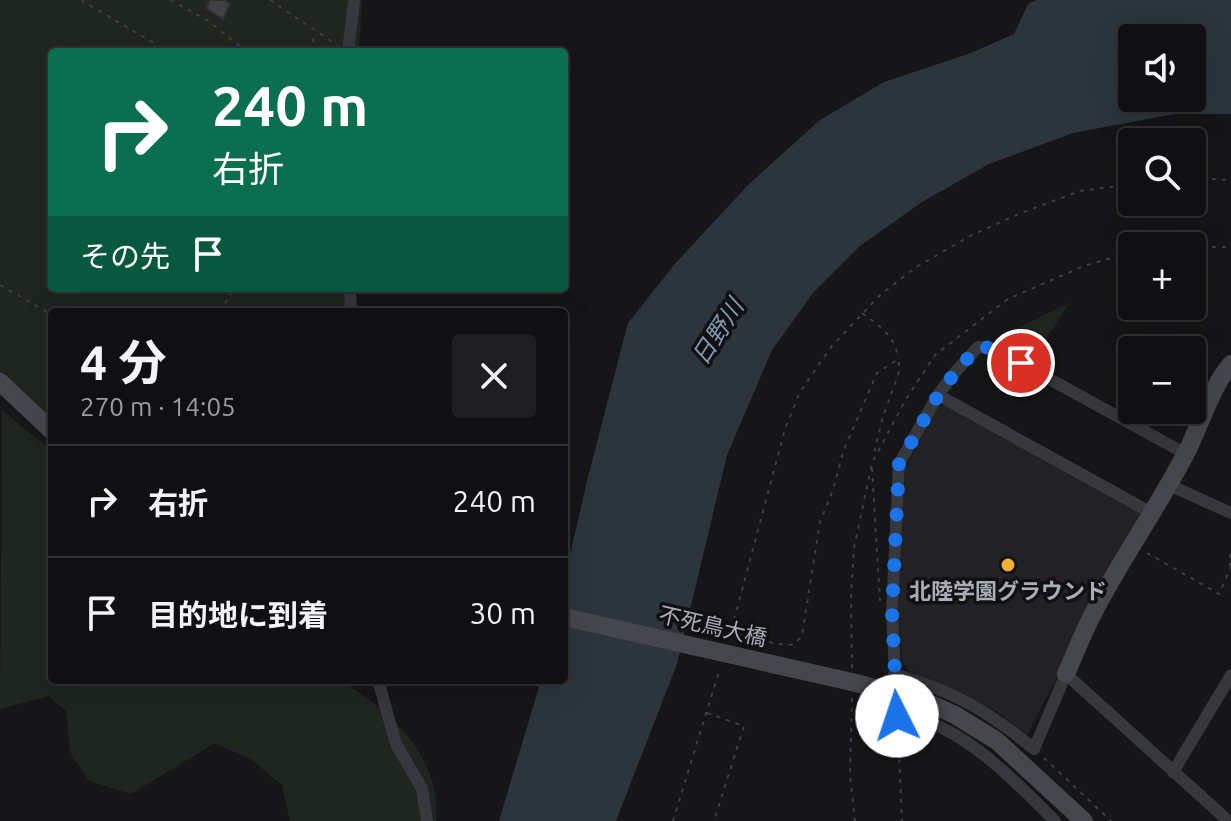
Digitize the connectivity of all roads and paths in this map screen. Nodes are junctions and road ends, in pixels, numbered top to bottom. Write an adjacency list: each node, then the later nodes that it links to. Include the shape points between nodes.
1 (81, 0): 6 (path)
2 (170, 0): 7 (path)
3 (270, 0): 5 (path)
4 (354, 0): 10 (street)
5 (314, 31): 8 (path); 9 (path)
6 (162, 48)
7 (242, 48)
8 (312, 48)
9 (341, 48)
10 (344, 48)
11 (1206, 179): 12 (path)
12 (1231, 180)
13 (1118, 186): 18 (path, via 1080,191 972,235 916,267)
14 (1206, 247): 15 (path)
15 (1231, 247)
16 (0, 285): 17 (path)
17 (48, 313)
18 (862, 313): 19 (path, via 890,334); 33 (path, via 800,392 785,429)
19 (898, 359): 31 (path, via 900,369 872,463 878,589 881,607); 33 (path, via 877,373 843,452 820,522 802,635 786,646)
20 (1231, 364): 24 (street)
21 (0, 382): 23 (street)
22 (938, 395): 24 (street, via 978,347 993,348); 26 (street); 31 (street, via 899,464)
23 (48, 427)
24 (1186, 454): 25 (street)
25 (1169, 485): 26 (street); 27 (street)
26 (1150, 512): 28 (street)
27 (1231, 513)
28 (1132, 544): 30 (path, via 1219,594); 37 (street)
29 (1231, 554): 30 (path)
30 (1231, 567)
31 (892, 611): 36 (street)
32 (568, 618): 39 (street, 不死鳥大橋)
33 (730, 633): 34 (path)
34 (726, 646)
35 (722, 659): 41 (path)
36 (894, 674): 42 (street); 43 (street, via 968,701)
37 (1066, 674): 43 (street); 44 (street)
38 (1231, 675): 44 (street)
39 (852, 682): 49 (path, via 850,776); 52 (street, 不死鳥大橋, via 955,715 997,741)
40 (379, 684): 46 (street, via 396,744 422,789)
41 (706, 712): 47 (path); 48 (path, via 744,726)
42 (897, 716): 50 (path); 51 (street, via 929,723 974,748)
43 (1034, 749): 53 (path)
44 (1173, 772): 45 (street)
45 (1227, 815)
46 (427, 821)
47 (673, 821)
48 (714, 821)
49 (855, 821)
50 (902, 821)
51 (1055, 821)
52 (1084, 821)
53 (1111, 821)

